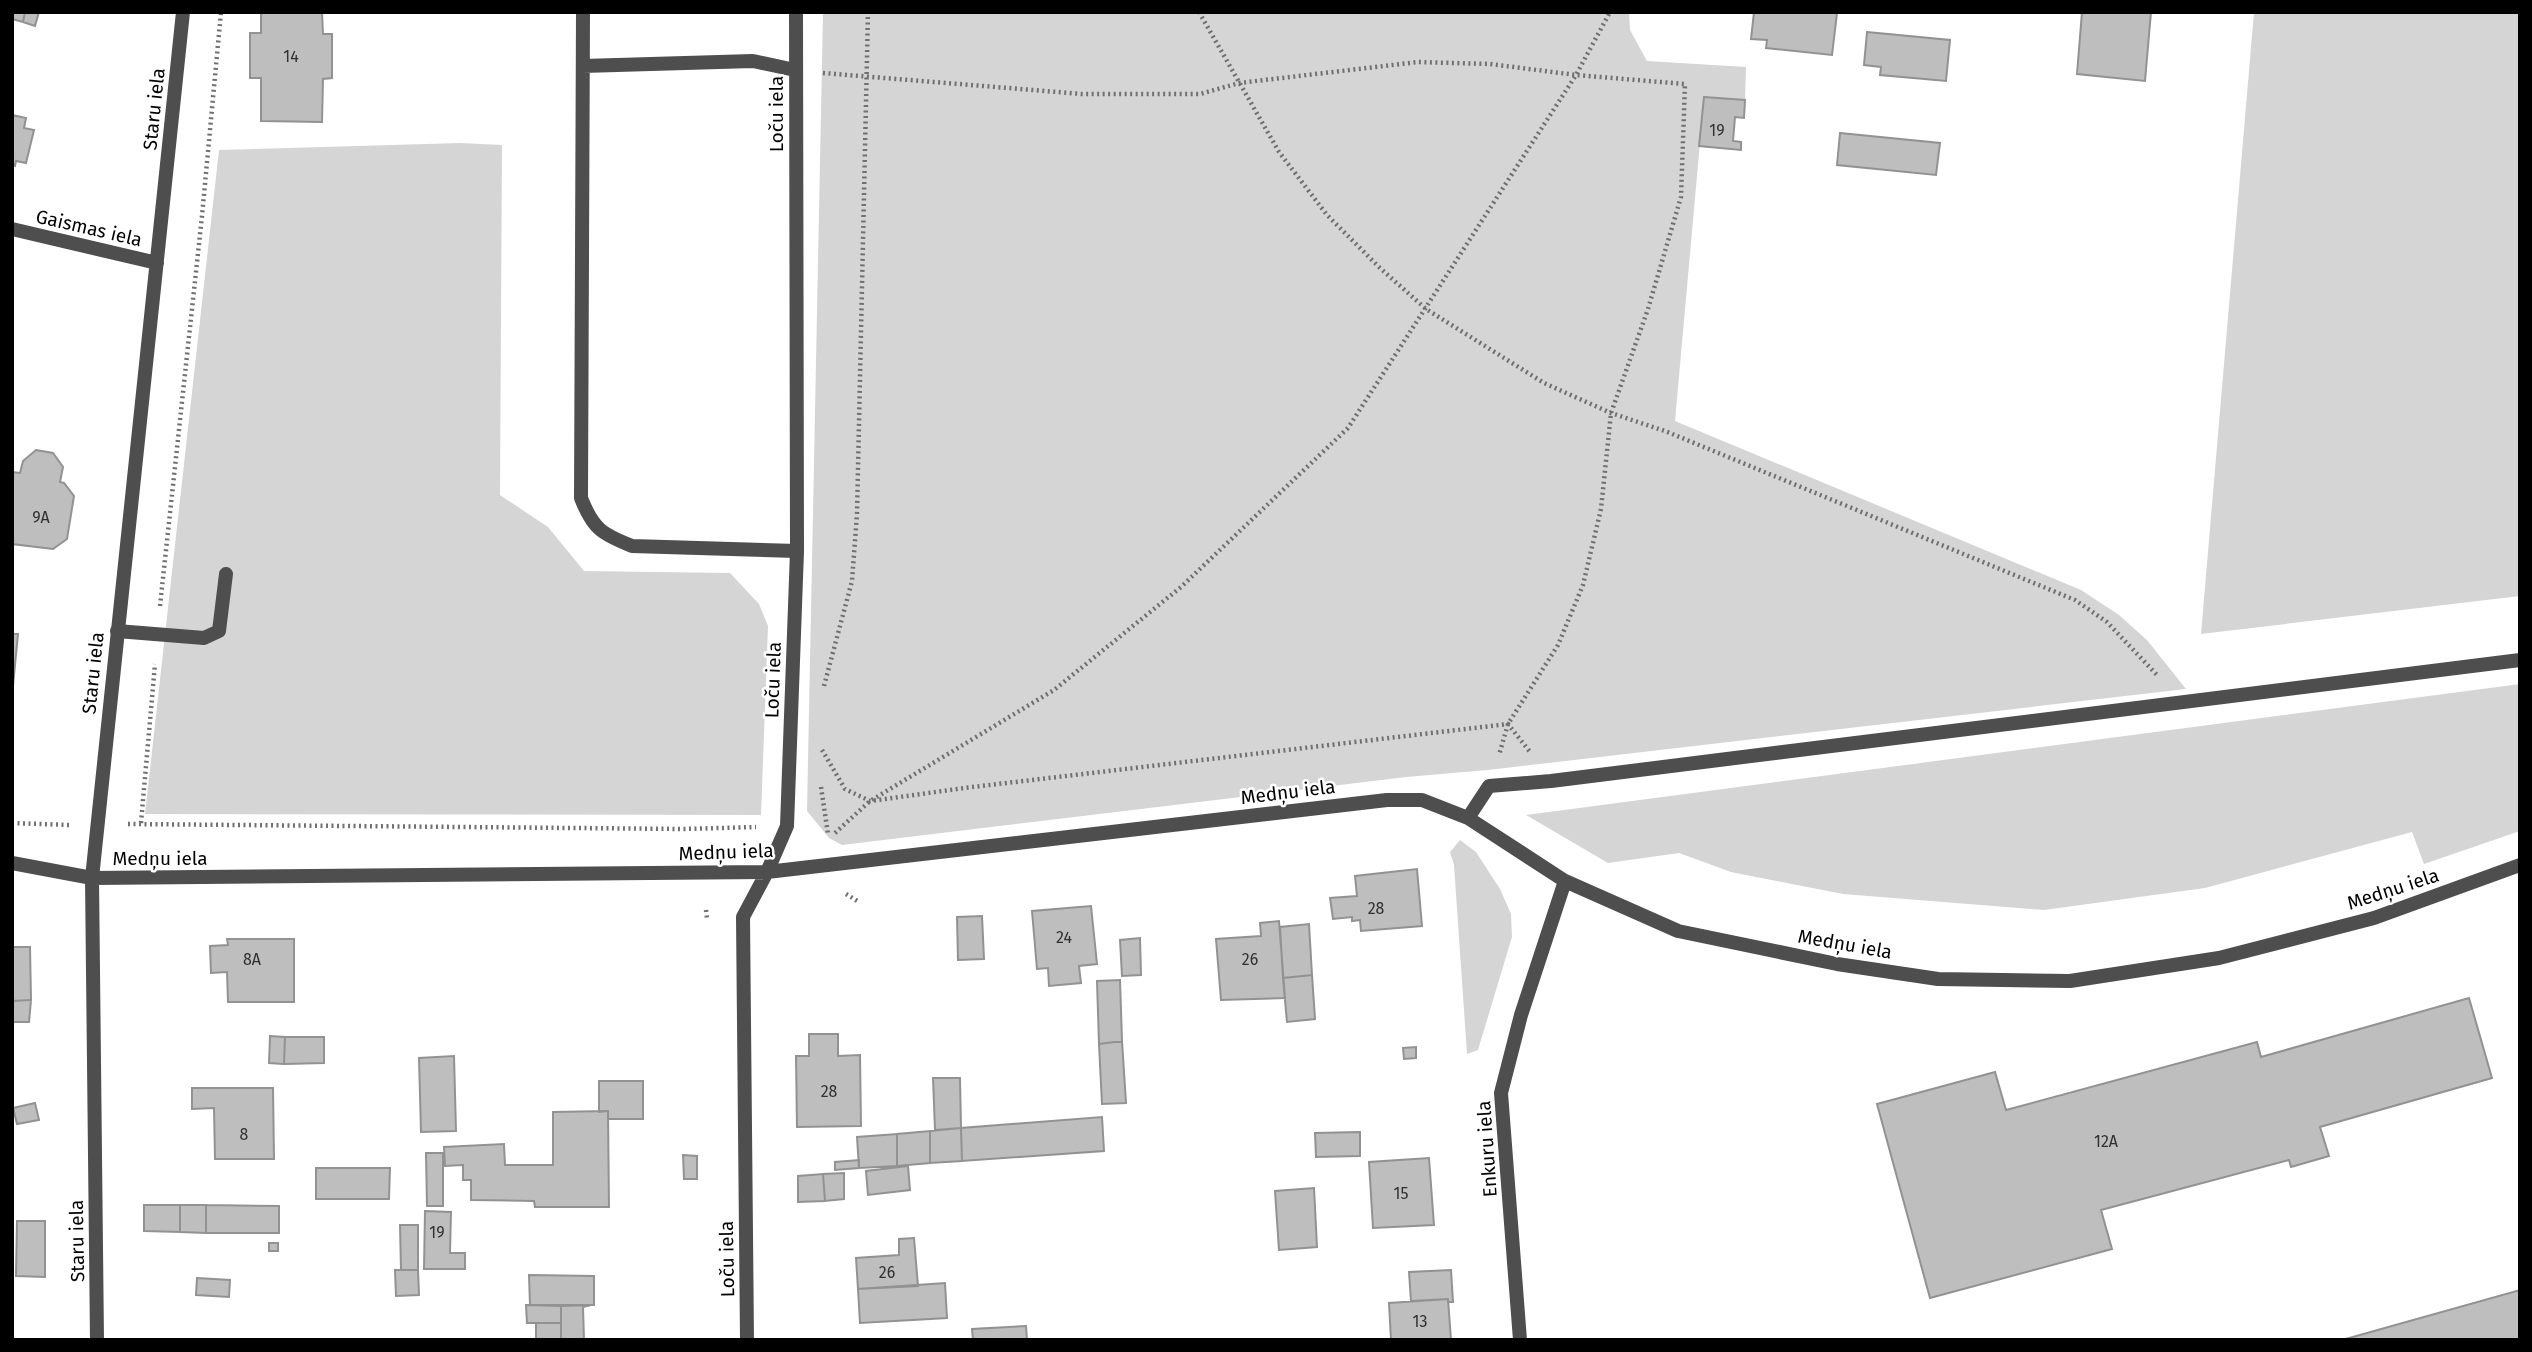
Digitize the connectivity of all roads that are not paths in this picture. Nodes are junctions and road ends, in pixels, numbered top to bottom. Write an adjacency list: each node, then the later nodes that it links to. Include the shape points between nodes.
1 (183, 12): 7 (street, Staru iela)
2 (583, 12): 4 (street)
3 (796, 12): 5 (street, Loču iela)
4 (583, 66): 5 (street, via 753,61); 8 (street, via 581,498 589,519 608,537 632,546)
5 (795, 70): 8 (street, Loču iela)
6 (12, 229): 7 (street, Gaismas iela)
7 (157, 263): 10 (street, Staru iela)
8 (797, 551): 15 (street, Loču iela, via 787,825)
9 (226, 574): 10 (street, via 219,631 204,638)
10 (117, 631): 16 (street, Staru iela)
11 (2520, 660): 12 (street, via 1489,786)
12 (1468, 818): 15 (street, Medņu iela, via 1422,800 1387,800); 17 (street, Medņu iela)
13 (12, 863): 16 (street, Medņu iela)
14 (2520, 865): 17 (street, Medņu iela, via 2374,918 2220,958 2070,981 1938,979 1838,964 1678,931)
15 (767, 872): 16 (street, Medņu iela); 19 (street, Loču iela, via 743,917)
16 (92, 878): 18 (street, Staru iela)
17 (1565, 880): 20 (street, Enkuru iela, via 1521,1015 1502,1093)
18 (97, 1340)
19 (747, 1340)
20 (1520, 1340)

